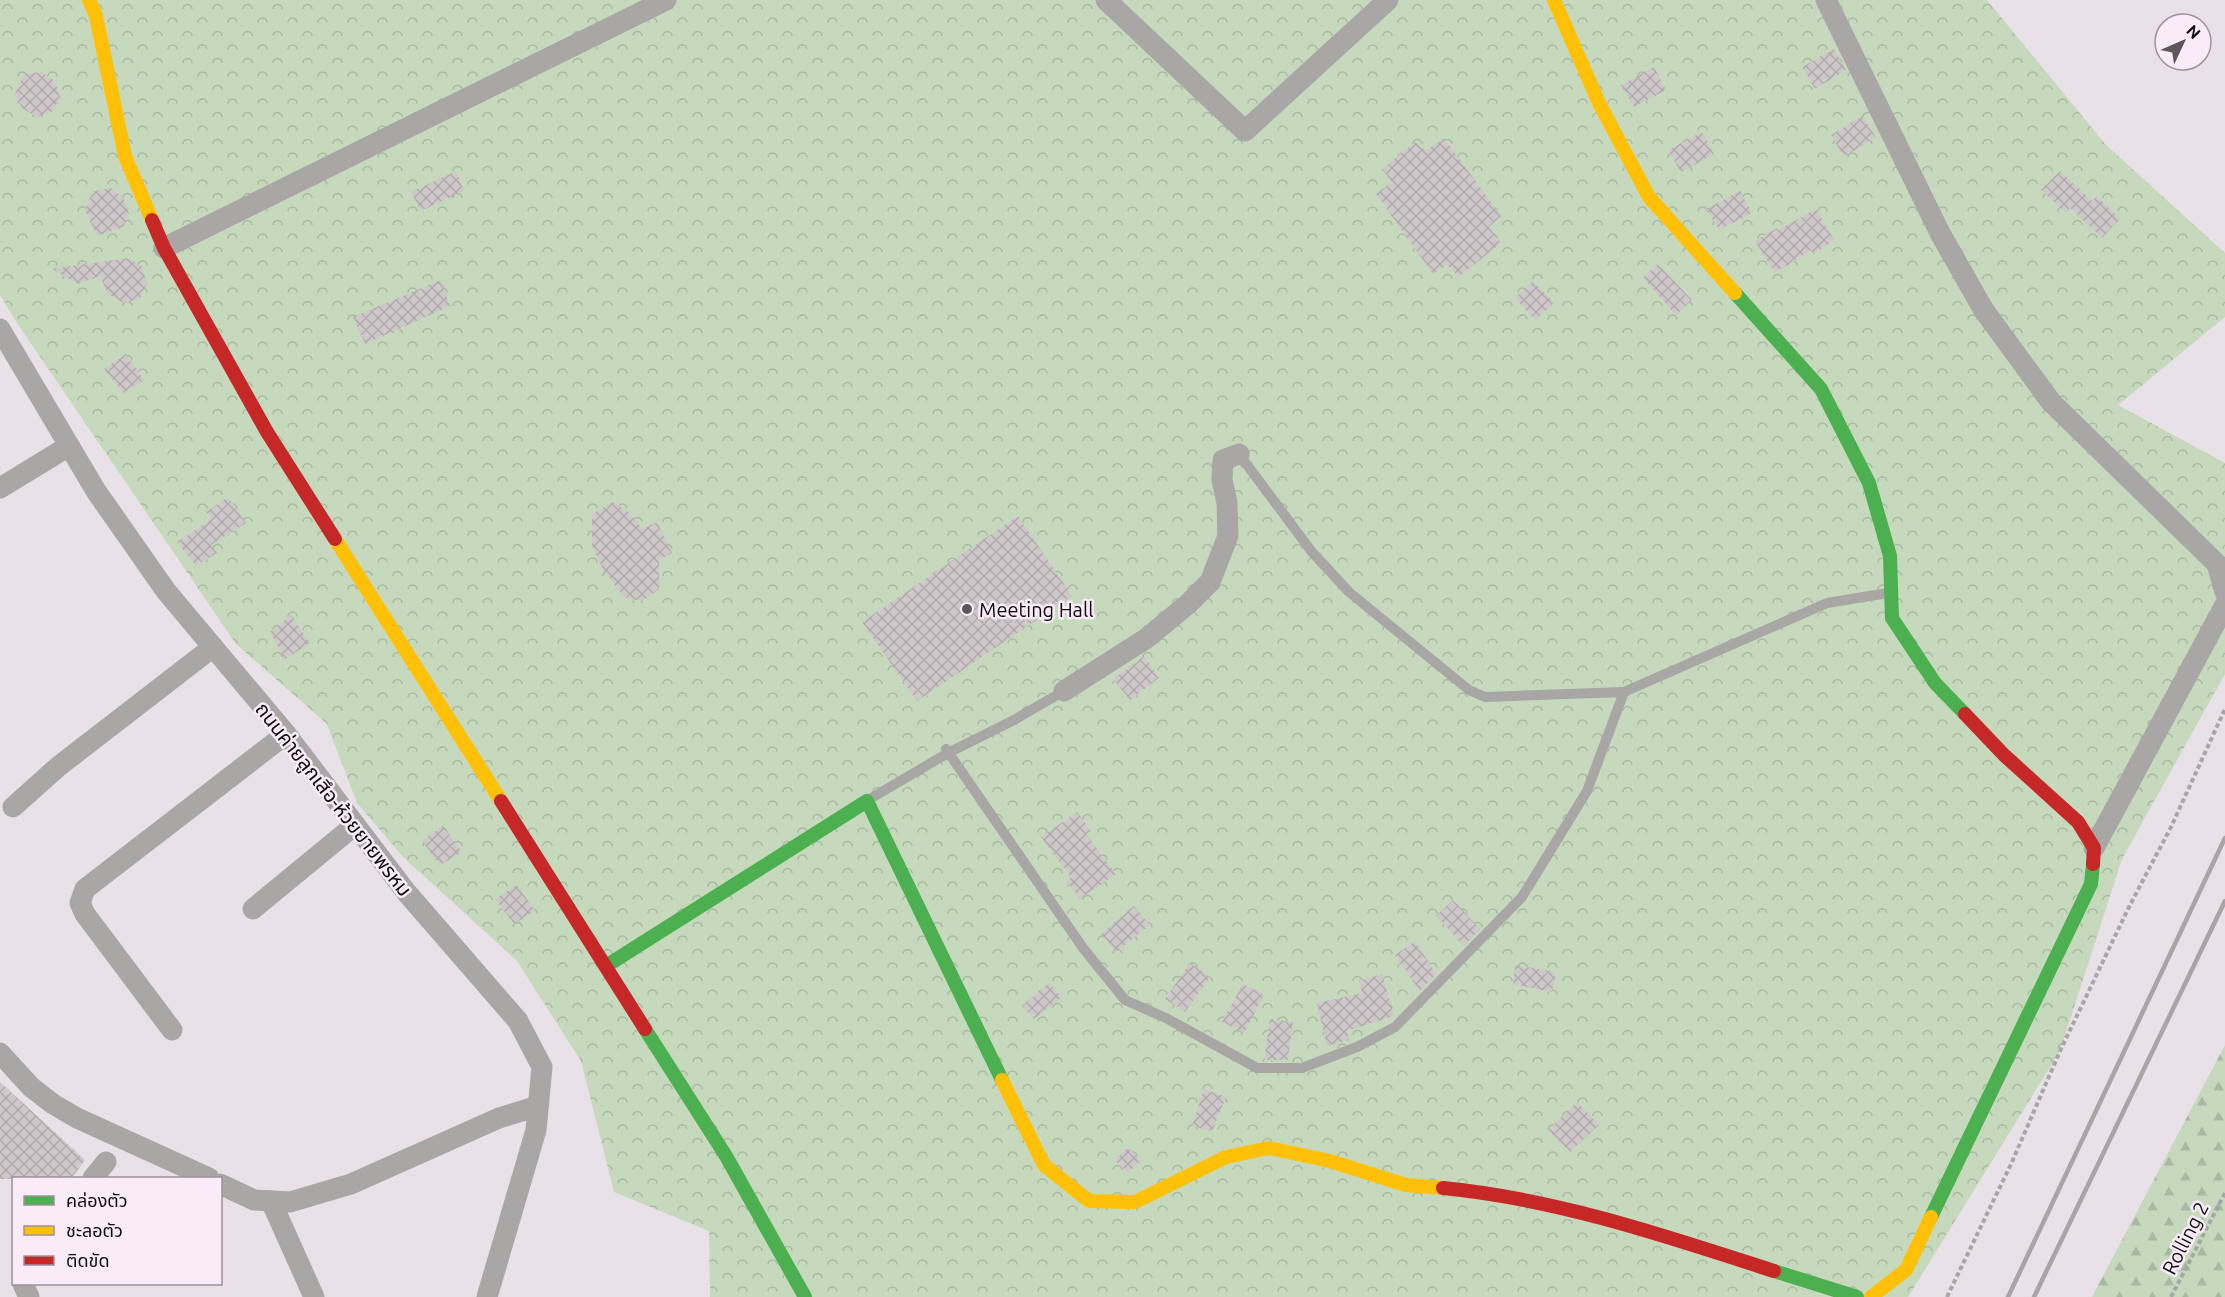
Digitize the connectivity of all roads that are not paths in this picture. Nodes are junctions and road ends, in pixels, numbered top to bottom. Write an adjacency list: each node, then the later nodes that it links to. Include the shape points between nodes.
1 (89, 0): 7 (street, via 96,16 125,156)
2 (666, 0): 7 (street)
3 (1106, 0): 4 (street, via 1245,131)
4 (1388, 0)
5 (1554, 0): 13 (street, via 1599,103 1649,197 1821,388 1869,483 1890,556)
6 (1826, 0): 12 (street, via 1940,233 1983,309 2051,402 2217,564)
7 (164, 248): 25 (street, via 267,432)
8 (0, 329): 9 (street, ถนนค่ายลูกเสึอ-ห้วยยายพรหม)
9 (69, 446): 11 (street); 15 (street, ถนนค่ายลูกเสึอ-ห้วยยายพรหม, via 166,591)
10 (1239, 454): 16 (street, via 1223,460 1228,536 1210,582 1147,638); 17 (lane, via 1312,552 1349,592 1469,690 1485,697)
11 (0, 488)
12 (2225, 592)
13 (1890, 593): 17 (lane, via 1827,603); 23 (street, via 1892,618 1935,683 2004,755 2078,822)
14 (2225, 605): 23 (street)
15 (213, 647): 18 (street, ถนนค่ายลูกเสึอ-ห้วยยายพรหม); 21 (street, via 59,766)
16 (1064, 691): 19 (lane)
17 (1624, 692): 19 (lane, via 1587,791 1522,897 1395,1027 1302,1068 1257,1068 1125,1000 1083,948)
18 (286, 734): 22 (street, ถนนค่ายลูกเสึอ-ห้วยยายพรหม); 26 (street, via 85,889 80,903 85,915)
19 (947, 751): 20 (lane)
20 (867, 801): 25 (street); 32 (street, via 1044,1165 1089,1201 1135,1202 1226,1157 1269,1148 1330,1161 1406,1185 1492,1193 1628,1224)
21 (13, 807)
22 (355, 825): 24 (street); 28 (street, ถนนค่ายลูกเสึอ-ห้วยยายพรหม, via 407,893 518,1022 542,1067)
23 (2094, 848): 37 (street, via 2091,884 1906,1270)
24 (253, 909)
25 (606, 966): 35 (street, via 726,1156)
26 (172, 1030)
27 (0, 1053): 29 (street, via 31,1087 53,1104)
28 (538, 1106): 31 (street, via 499,1118 351,1184 290,1202); 34 (street, ถนนค่ายลูกเสึอ-ห้วยยายพรหม, via 536,1130)
29 (205, 1177)
30 (222, 1185): 31 (street, via 254,1200)
31 (271, 1201): 33 (street)
32 (1832, 1294): 36 (street)
33 (314, 1297)
34 (487, 1297)
35 (805, 1297)
36 (1857, 1297)
37 (1872, 1297)

